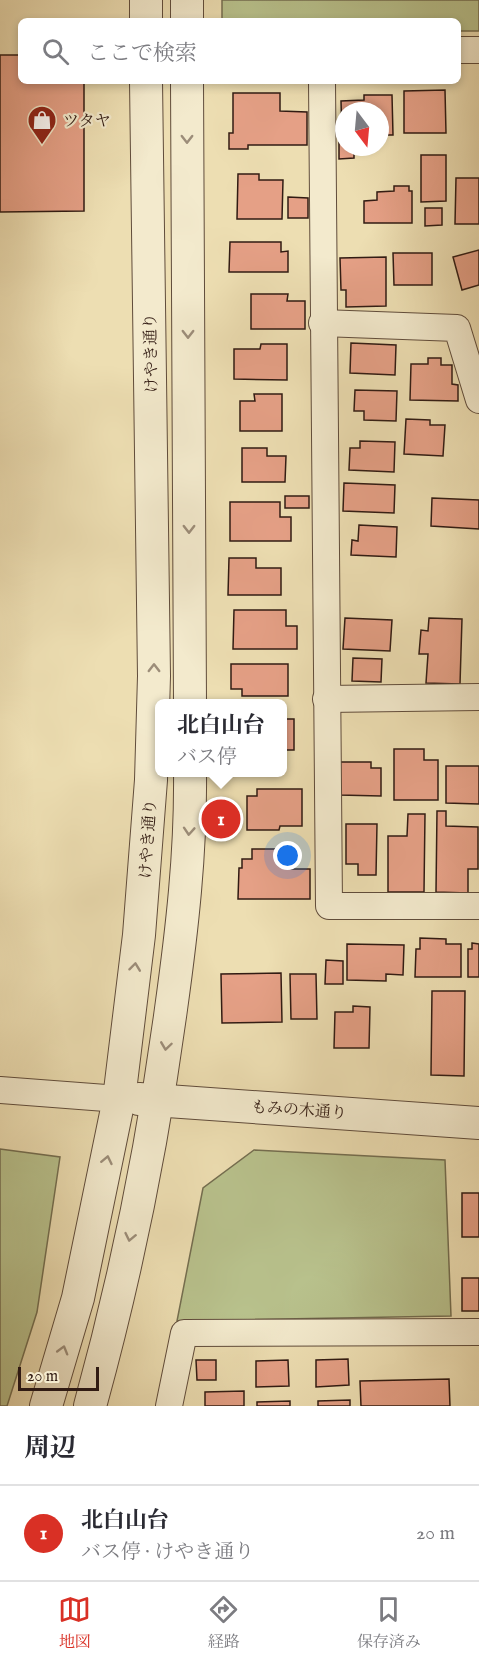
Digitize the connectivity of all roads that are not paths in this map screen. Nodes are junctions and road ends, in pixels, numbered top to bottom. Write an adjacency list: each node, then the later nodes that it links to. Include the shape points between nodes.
1 (146, 0): 3 (street)
2 (187, 0): 4 (street)
3 (146, 18)
4 (187, 18)
5 (461, 50): 6 (street)
6 (479, 50)
7 (146, 84): 18 (street, けやき通り, one-way to 7, via 139,935 153,734)
8 (187, 84): 13 (street, one-way to 13)
9 (322, 84): 10 (street)
10 (322, 323): 11 (street, via 457,328); 14 (street)
11 (479, 400)
12 (479, 697): 14 (street)
13 (190, 699)
14 (326, 699): 16 (street, via 329,906)
15 (190, 777): 19 (street, one-way to 19, via 183,921)
16 (479, 906)
17 (0, 1090): 18 (street)
18 (119, 1099): 19 (street, もみの木通り); 22 (street, けやき通り, one-way to 18, via 78,1298)
19 (159, 1099): 20 (street, もみの木通り); 23 (street, one-way to 23)
20 (479, 1123)
21 (479, 1332): 24 (street, via 184,1332)
22 (46, 1406)
23 (90, 1406)
24 (169, 1406)

